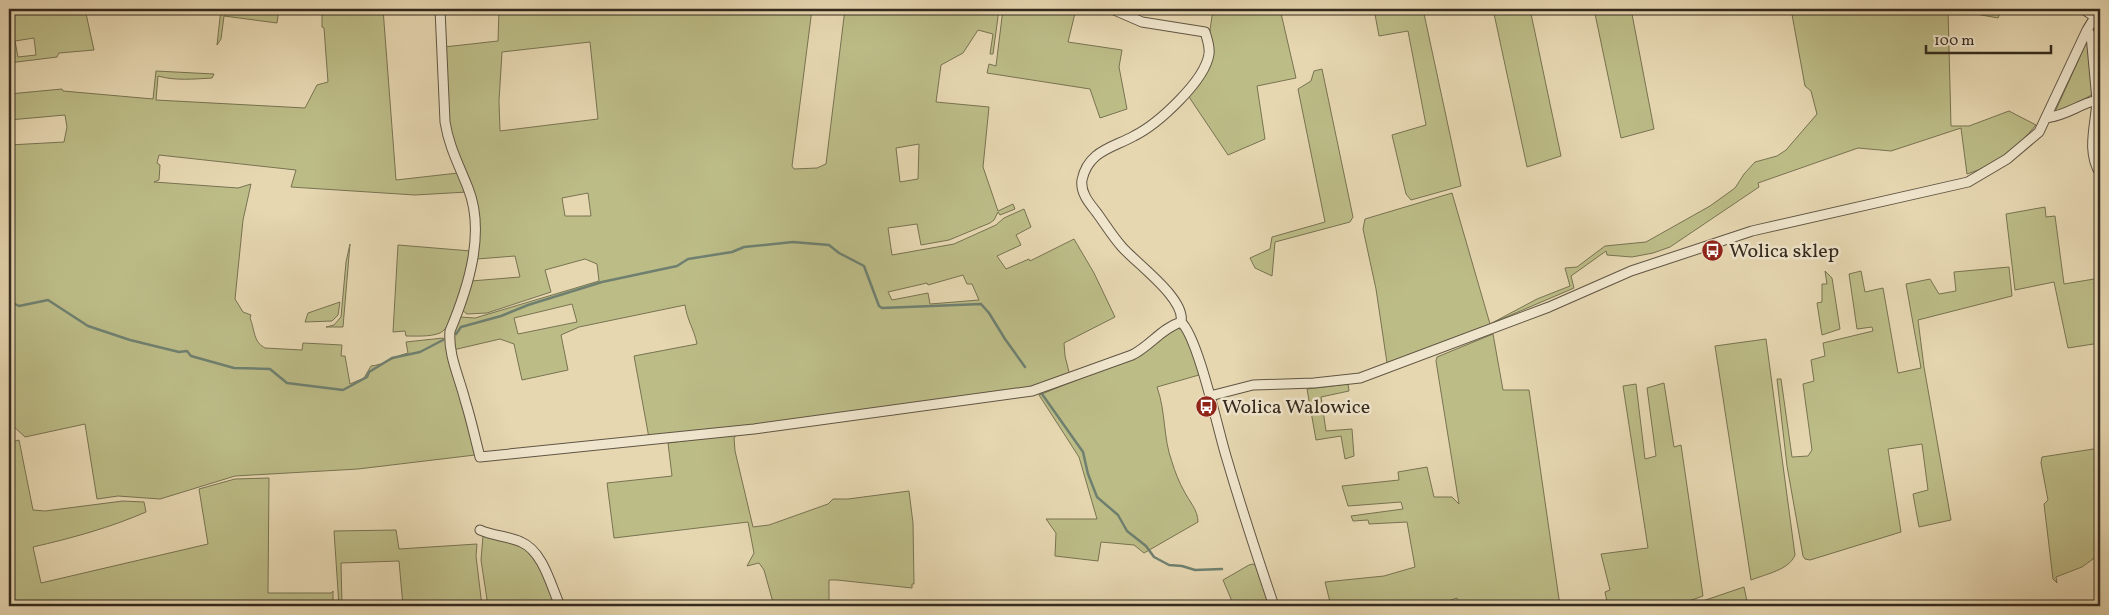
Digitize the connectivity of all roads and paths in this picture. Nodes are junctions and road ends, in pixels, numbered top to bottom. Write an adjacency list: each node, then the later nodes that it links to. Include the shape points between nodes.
1 (440, 9): 9 (street, via 445,122 448,141 472,201 475,232 472,264 449,341 480,457 754,430 1032,391 1132,355 1165,329)
2 (1112, 9): 9 (street, via 1142,22 1205,32 1208,42 1204,71 1188,90 1160,118 1135,136 1094,155 1082,181 1084,195 1122,247 1170,295 1182,313)
3 (2082, 9): 4 (street)
4 (2097, 16): 5 (street)
5 (2087, 30): 6 (street, via 2091,35); 7 (street)
6 (2097, 100): 7 (street, via 2062,116); 8 (street, via 2093,157)
7 (2046, 118): 10 (street, via 2040,132 2014,154 1968,182 1752,231 1631,271 1549,307 1360,378 1253,385)
8 (2100, 173)
9 (1181, 322): 10 (street, via 1188,332)
10 (1210, 396): 13 (street)
11 (480, 530): 12 (street, via 531,546)
12 (560, 606)
13 (1274, 606)

